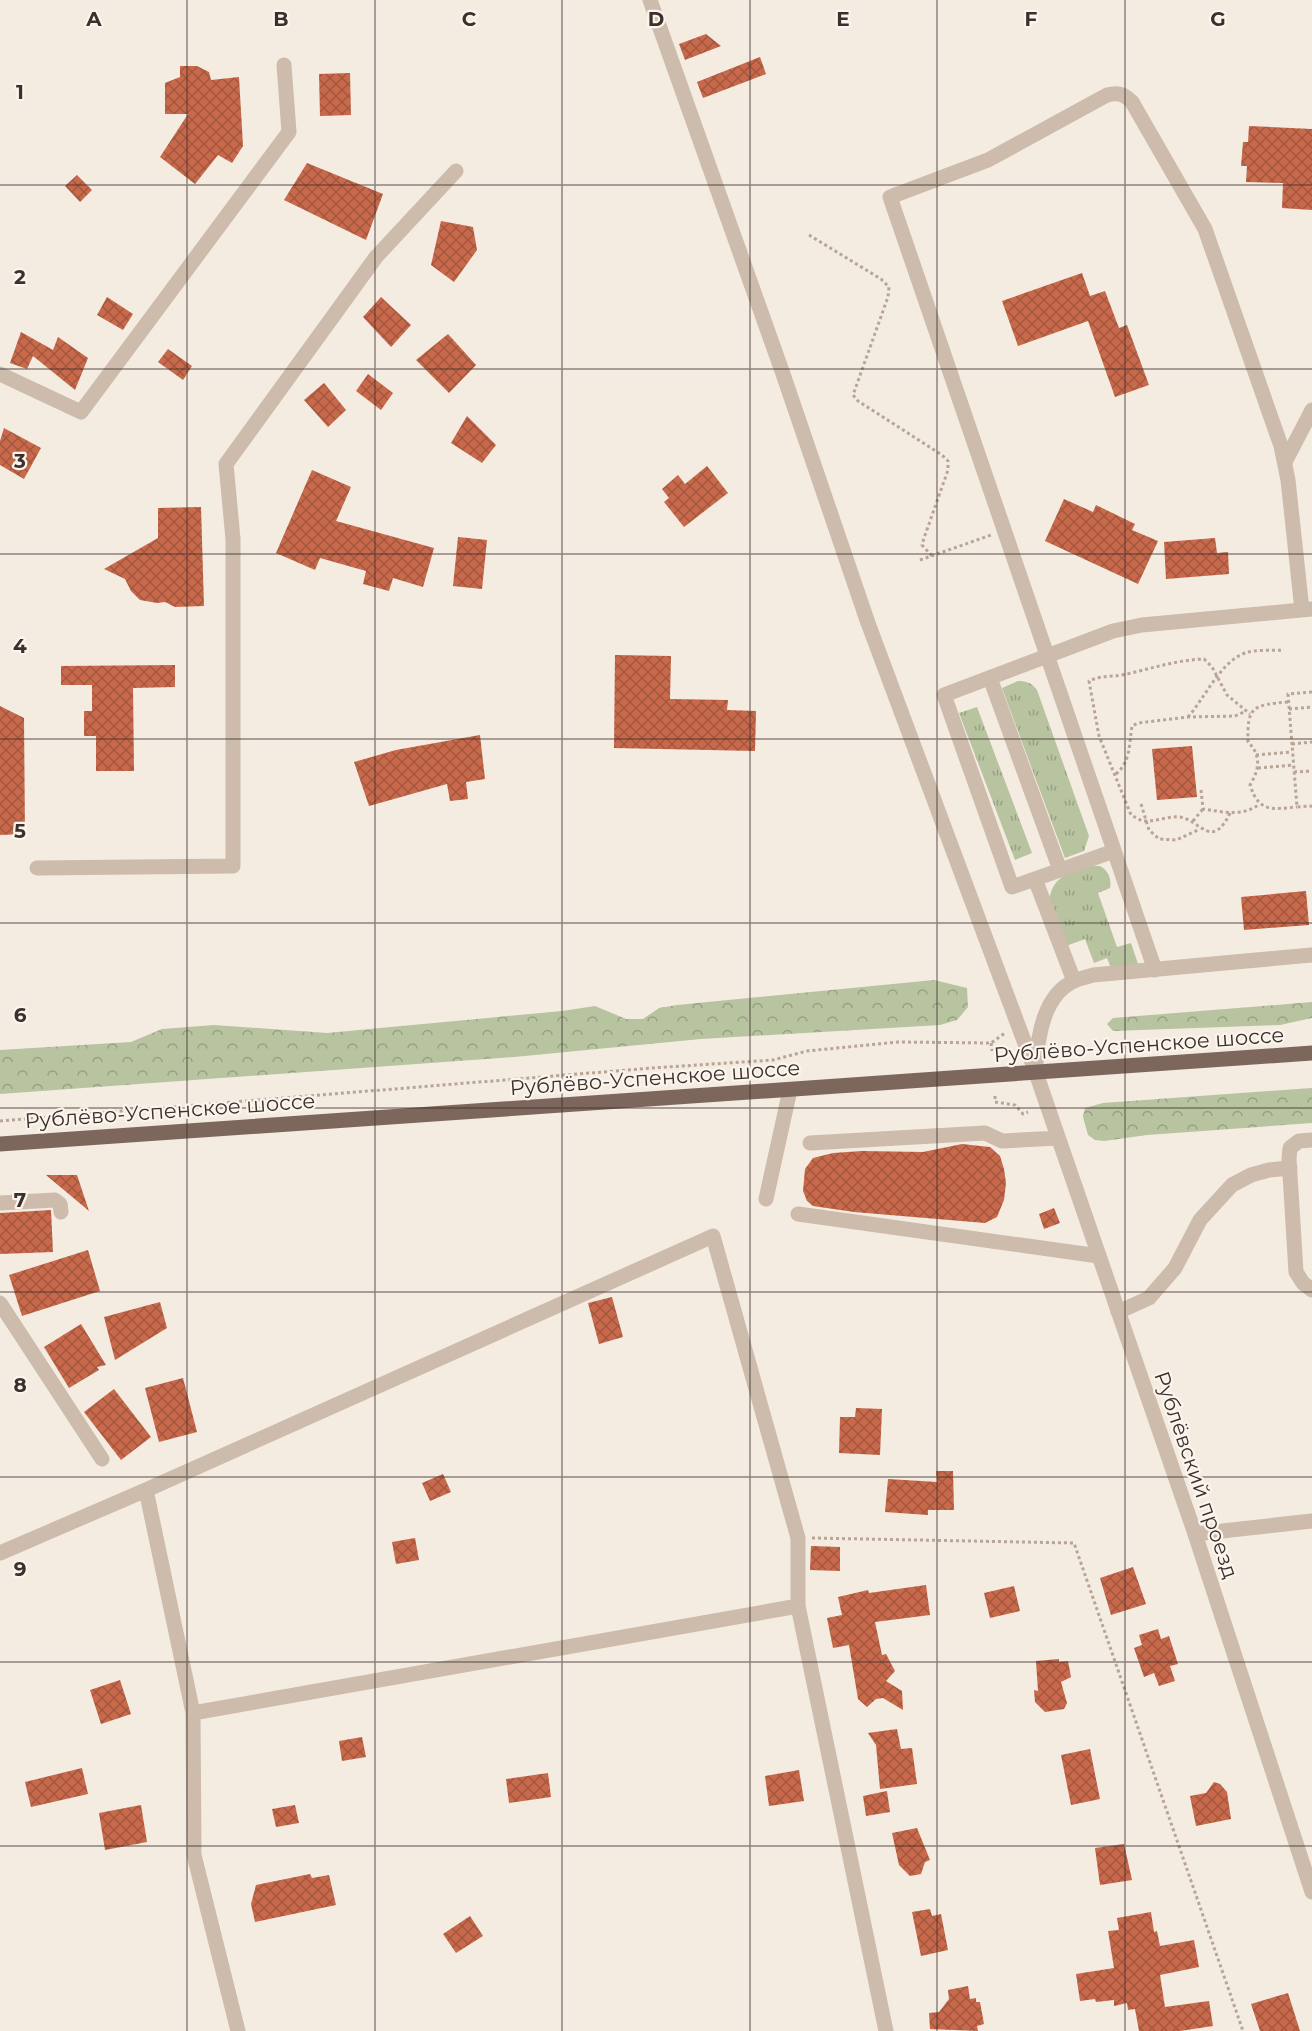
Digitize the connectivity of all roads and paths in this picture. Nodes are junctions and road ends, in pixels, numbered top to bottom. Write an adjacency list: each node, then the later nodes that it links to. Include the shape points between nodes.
1 (651, 0): 49 (street, Рублёвский проезд, via 868,623)
2 (284, 65): 5 (street, via 289,132 81,412)
3 (456, 171): 43 (street, via 376,257 226,464 233,539 233,866)
4 (808, 234): 9 (path, via 889,287 853,395 948,461 922,545)
5 (0, 374)
6 (1312, 410): 7 (street)
7 (1285, 462): 8 (street, via 1205,229 1132,102 1125,95 1107,95 988,160 890,197); 11 (street)
8 (1004, 531): 9 (path); 13 (street)
9 (932, 556): 10 (path)
10 (920, 560)
11 (1307, 610): 13 (street, via 1142,625 1113,631)
12 (1284, 650): 14 (path, via 1245,653)
13 (1047, 656): 15 (street); 42 (street)
14 (1216, 675): 20 (path, via 1227,695); 22 (path); 31 (path, via 1204,659 1161,664 1089,681 1099,736)
15 (990, 678): 44 (street); 45 (street, via 944,695 1012,888)
16 (1312, 692): 17 (path, via 1287,694)
17 (1288, 702): 19 (path); 21 (path, via 1265,704)
18 (1312, 707): 19 (path)
19 (1289, 709): 24 (path)
20 (1245, 711): 21 (path); 22 (path, via 1235,716)
21 (1250, 714): 26 (path, via 1248,742)
22 (1188, 717): 31 (path, via 1132,726 1129,756)
23 (1312, 742): 24 (path)
24 (1292, 744): 25 (path)
25 (1292, 752): 26 (path); 27 (path)
26 (1256, 754): 28 (path)
27 (1293, 765): 28 (path); 30 (path)
28 (1258, 768): 34 (path, via 1250,785)
29 (1312, 771): 30 (path)
30 (1294, 772): 36 (path)
31 (1115, 775): 39 (path, via 1131,815)
32 (1201, 790): 37 (path)
33 (1141, 804): 39 (path)
34 (1260, 804): 36 (path, via 1270,809); 38 (path, via 1250,811)
35 (1312, 806): 36 (path)
36 (1297, 807)
37 (1203, 809): 38 (path); 40 (path)
38 (1230, 813): 41 (path, via 1217,829)
39 (1146, 821): 40 (path, via 1180,817); 41 (path, via 1159,839 1176,840)
40 (1193, 821): 41 (path)
41 (1200, 829)
42 (1114, 851): 44 (street); 47 (street)
43 (37, 868)
44 (1060, 870): 45 (street)
45 (1035, 879): 48 (street)
46 (1312, 955): 47 (street)
47 (1155, 970): 48 (street, via 1093,975)
48 (1074, 981): 53 (street, via 1057,994 1043,1018)
49 (1018, 1023): 50 (path); 53 (street, Рублёвский проезд)
50 (991, 1043): 51 (path); 57 (path, via 898,1042 807,1051 773,1060)
51 (992, 1052)
52 (1312, 1053): 53 (main road, Рублёво-Успенское шоссе)
53 (1036, 1073): 54 (main road, Рублёво-Успенское шоссе); 58 (street, Рублёвский проезд)
54 (790, 1090): 61 (main road, Рублёво-Успенское шоссе); 63 (street)
55 (995, 1096): 56 (path, via 995,1102 1015,1105 1023,1114)
56 (1028, 1112)
57 (0, 1121)
58 (1058, 1138): 60 (street, via 1002,1141 985,1133); 67 (street, Рублёвский проезд)
59 (1312, 1140): 62 (street, via 1299,1141 1290,1148)
60 (810, 1143)
61 (0, 1144)
62 (1290, 1168): 68 (street, via 1296,1272); 70 (street, via 1260,1173 1232,1185 1200,1220 1175,1268 1149,1298)
63 (766, 1199)
64 (0, 1203): 65 (street, via 55,1200)
65 (61, 1212)
66 (798, 1214): 67 (street)
67 (1099, 1256): 70 (street, Рублёвский проезд)
68 (1312, 1290)
69 (0, 1303): 71 (street)
70 (1118, 1312): 74 (street, Рублёвский проезд)
71 (102, 1459)
72 (146, 1490): 75 (street, via 713,1236); 76 (street); 78 (street)
73 (1312, 1521): 74 (street)
74 (1195, 1534): 79 (street, Рублёвский проезд)
75 (798, 1538): 77 (street); 82 (path, via 1074,1543)
76 (0, 1553)
77 (798, 1606): 78 (street); 81 (street)
78 (193, 1713): 80 (street, via 194,1855)
79 (1312, 1892)
80 (238, 2031)
81 (886, 2031)
82 (1244, 2031)

